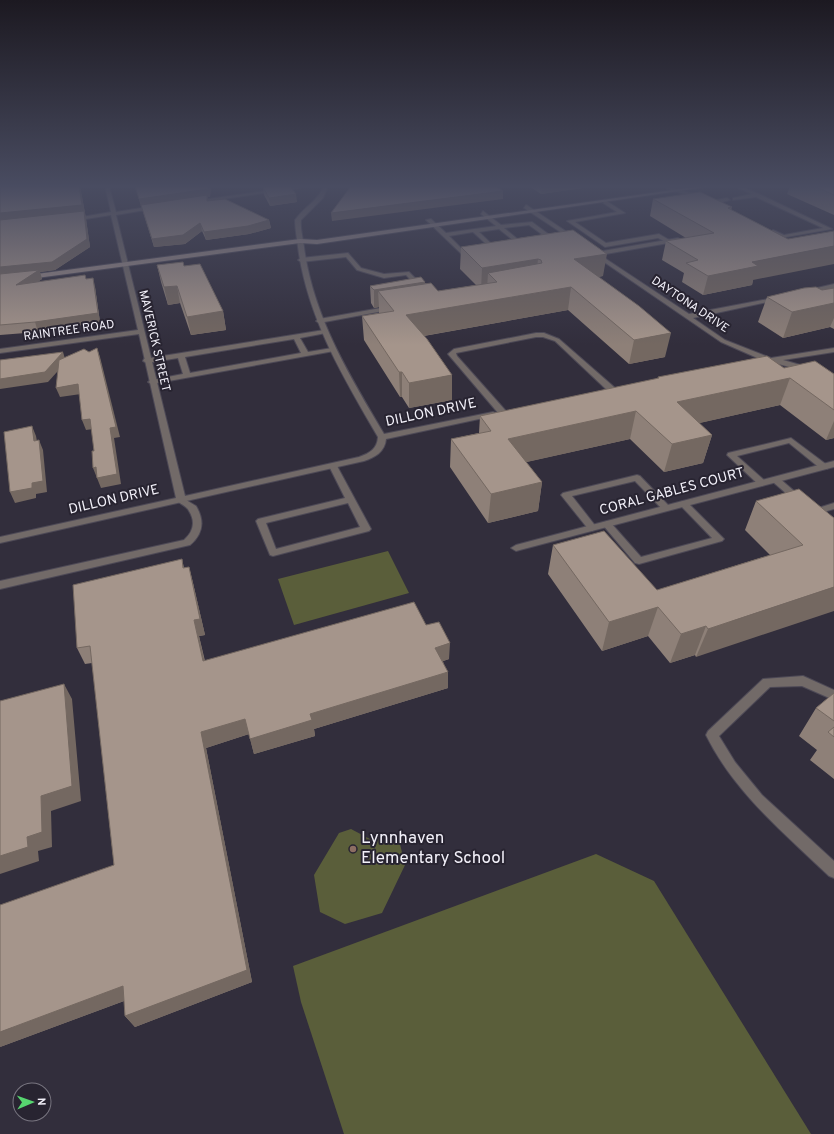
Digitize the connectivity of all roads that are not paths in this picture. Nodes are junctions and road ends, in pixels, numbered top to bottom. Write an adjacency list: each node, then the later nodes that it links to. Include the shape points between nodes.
1 (119, 239): 23 (street, MAVERICK STREET)
2 (305, 239): 13 (main road)
3 (340, 239): 13 (main road)
4 (449, 239): 22 (street, via 471,261)
5 (484, 239): 20 (street, via 502,256)
6 (514, 239): 19 (street, via 530,252)
7 (552, 239): 17 (street, via 562,246)
8 (573, 239): 16 (street)
9 (597, 239): 15 (street, via 605,244)
10 (641, 239): 15 (street)
11 (664, 239): 14 (street)
12 (678, 240): 14 (street)
13 (300, 241): 21 (street); 23 (main road)
14 (668, 241): 18 (street)
15 (615, 243): 18 (street)
16 (580, 244)
17 (556, 248)
18 (625, 249): 30 (street, DAYTONA DRIVE, via 593,252)
19 (523, 253)
20 (494, 258)
21 (301, 260): 25 (street, via 348,255 359,270 384,276 407,273); 31 (street)
22 (479, 260)
23 (125, 265): 24 (main road); 32 (street, MAVERICK STREET)
24 (24, 278)
25 (419, 285)
26 (834, 286): 27 (street)
27 (803, 292)
28 (787, 296): 30 (street)
29 (397, 308): 31 (street)
30 (686, 317): 40 (street, DAYTONA DRIVE, via 723,341)
31 (319, 321): 33 (street)
32 (140, 332): 37 (street, RAINTREE ROAD); 41 (street, MAVERICK STREET)
33 (324, 332): 34 (street); 35 (street)
34 (296, 337): 38 (street); 39 (street)
35 (332, 350): 38 (street); 47 (street)
36 (834, 350): 40 (street)
37 (0, 351)
38 (305, 354): 44 (street)
39 (181, 355): 41 (street); 44 (street)
40 (769, 360): 42 (street); 43 (street, DAYTONA DRIVE)
41 (147, 361): 45 (street, MAVERICK STREET)
42 (754, 363)
43 (816, 374)
44 (187, 375): 45 (street)
45 (152, 382): 54 (street, MAVERICK STREET)
46 (611, 390): 47 (street, DILLON DRIVE, via 552,337 536,335 454,351 454,357 506,411)
47 (382, 437): 49 (street, DILLON DRIVE, via 382,444 372,455)
48 (834, 464): 50 (street, CORAL GABLES COURT)
49 (333, 466): 53 (street); 54 (street, DILLON DRIVE)
50 (824, 467): 51 (street, CORAL GABLES COURT); 52 (street, via 791,440 731,455)
51 (776, 480): 52 (street, CORAL GABLES COURT); 56 (street, via 813,512)
52 (762, 483): 55 (street, CORAL GABLES COURT)
53 (350, 499): 53 (street, via 366,529 273,553 261,521)
54 (181, 500): 60 (street, DILLON DRIVE); 62 (street, via 193,508 198,526 196,536 187,543)
55 (684, 504): 57 (street, CORAL GABLES COURT); 58 (street, via 719,539 639,561)
56 (834, 506)
57 (666, 508): 58 (street, CORAL GABLES COURT); 59 (street, via 637,478 566,495)
58 (607, 524): 59 (street, CORAL GABLES COURT)
59 (592, 528): 61 (street, CORAL GABLES COURT)
60 (0, 540)
61 (516, 548)
62 (0, 585)
63 (834, 694): 64 (street, via 803,681 767,682 712,734 730,766 757,799)
64 (834, 871)

